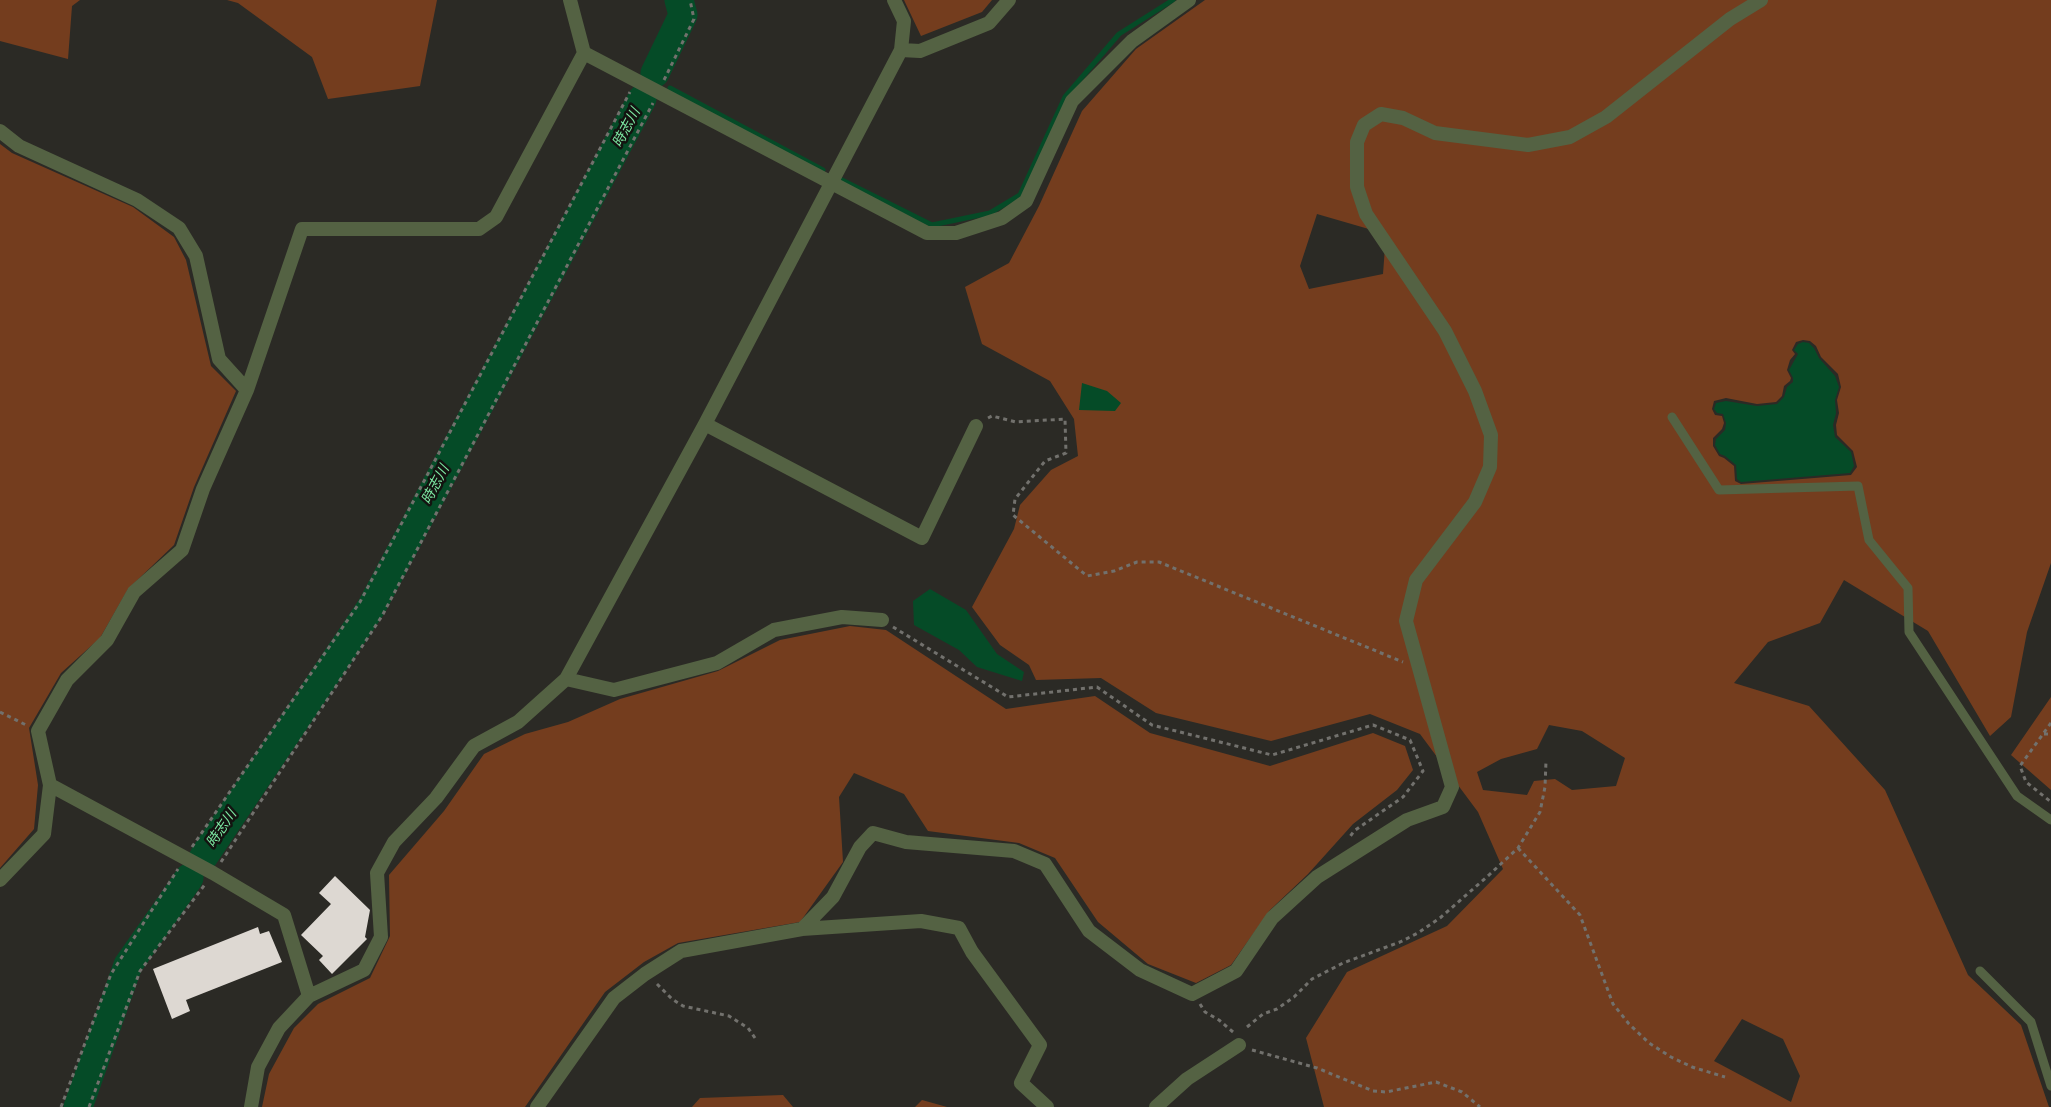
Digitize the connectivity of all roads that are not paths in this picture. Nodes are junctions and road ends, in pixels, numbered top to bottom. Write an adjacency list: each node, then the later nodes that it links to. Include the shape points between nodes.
1 (570, 0): 7 (street)
2 (894, 0): 6 (street, via 904,21)
3 (1009, 0): 6 (street, via 989,23 920,51)
4 (1189, 0): 9 (street, via 1132,40 1072,101 1026,201 1002,218 956,233 927,233)
5 (1761, 0): 19 (street, via 1730,19 1606,117 1570,137 1528,145 1435,133 1403,118 1381,114 1364,125 1357,142 1357,187 1366,214 1445,330 1475,391 1491,435 1490,467 1475,502 1416,580 1406,621 1452,787 1443,807 1407,820 1317,877 1272,918 1236,971 1192,994 1140,970 1089,931 1044,864 1014,851 906,842 873,833 860,847 834,897)
6 (901, 50): 9 (street)
7 (584, 53): 9 (street); 10 (street, via 496,217 479,230 302,229)
8 (0, 131): 10 (street, via 19,146 137,200 179,228 196,256 219,359)
9 (831, 183): 12 (street)
10 (247, 390): 16 (street, via 203,490 182,550 134,592 107,640 67,680 38,730)
11 (1672, 417): 17 (lane, via 1719,490 1858,486 1869,540 1908,588 1909,632 2017,796)
12 (706, 424): 13 (street, via 922,538); 15 (street)
13 (976, 426)
14 (882, 620): 15 (street, via 842,617 774,630 717,663 614,690)
15 (566, 679): 21 (street, via 518,722 474,746 436,798 394,842 377,873 381,937 364,970)
16 (50, 785): 18 (street, via 44,834); 21 (street, via 213,872 284,914)
17 (2051, 820)
18 (0, 880)
19 (802, 929): 25 (street, via 681,951 648,972 614,998); 26 (street, via 921,921 959,928 972,952 1040,1045 1021,1083)
20 (1980, 971): 23 (lane, via 2031,1022)
21 (309, 996): 24 (street, via 279,1028 258,1067)
22 (1238, 1045): 27 (street, via 1187,1079)
23 (2051, 1086)
24 (251, 1107)
25 (537, 1107)
26 (1046, 1107)
27 (1156, 1107)

